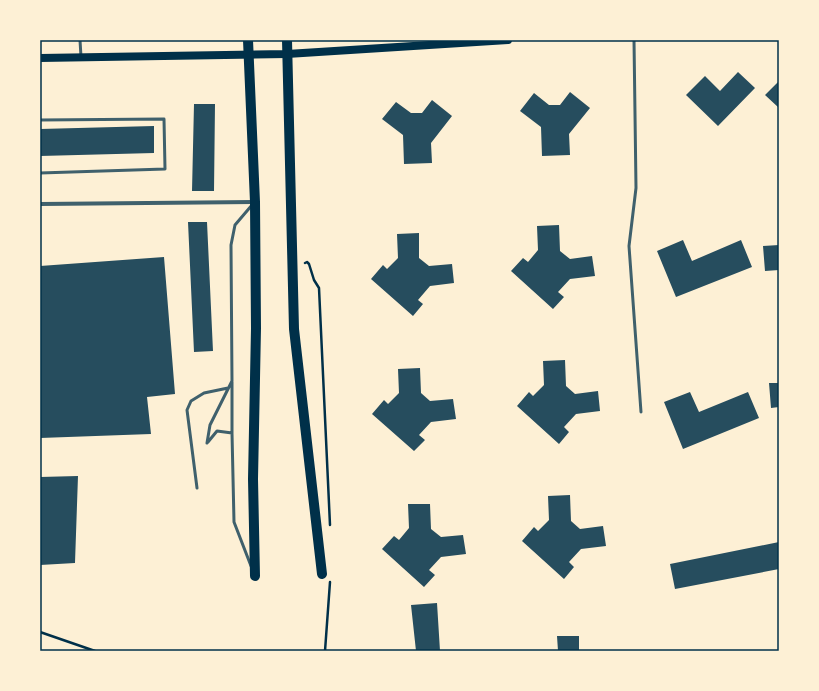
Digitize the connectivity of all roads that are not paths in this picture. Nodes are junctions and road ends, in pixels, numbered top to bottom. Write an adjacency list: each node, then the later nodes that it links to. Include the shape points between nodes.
1 (80, 40): 8 (lane)
2 (248, 40): 6 (main road)
3 (287, 40): 7 (main road)
4 (508, 40): 7 (main road)
5 (634, 40): 16 (lane, via 636,188 629,246)
6 (248, 54): 7 (main road); 8 (main road); 12 (main road)
7 (287, 54): 20 (main road, via 294,328)
8 (81, 57): 9 (main road)
9 (40, 58)
10 (40, 120): 11 (lane, via 164,119 164,170)
11 (40, 173)
12 (255, 202): 13 (street); 14 (lane, via 235,225 231,245); 19 (main road)
13 (40, 204)
14 (232, 381): 15 (lane); 17 (lane)
15 (228, 388): 17 (lane, via 210,425 207,443 218,430); 18 (lane, via 204,393 191,401 187,410)
16 (641, 412)
17 (232, 433): 19 (lane, via 234,522)
18 (197, 488)
19 (255, 576)
20 (326, 577)

